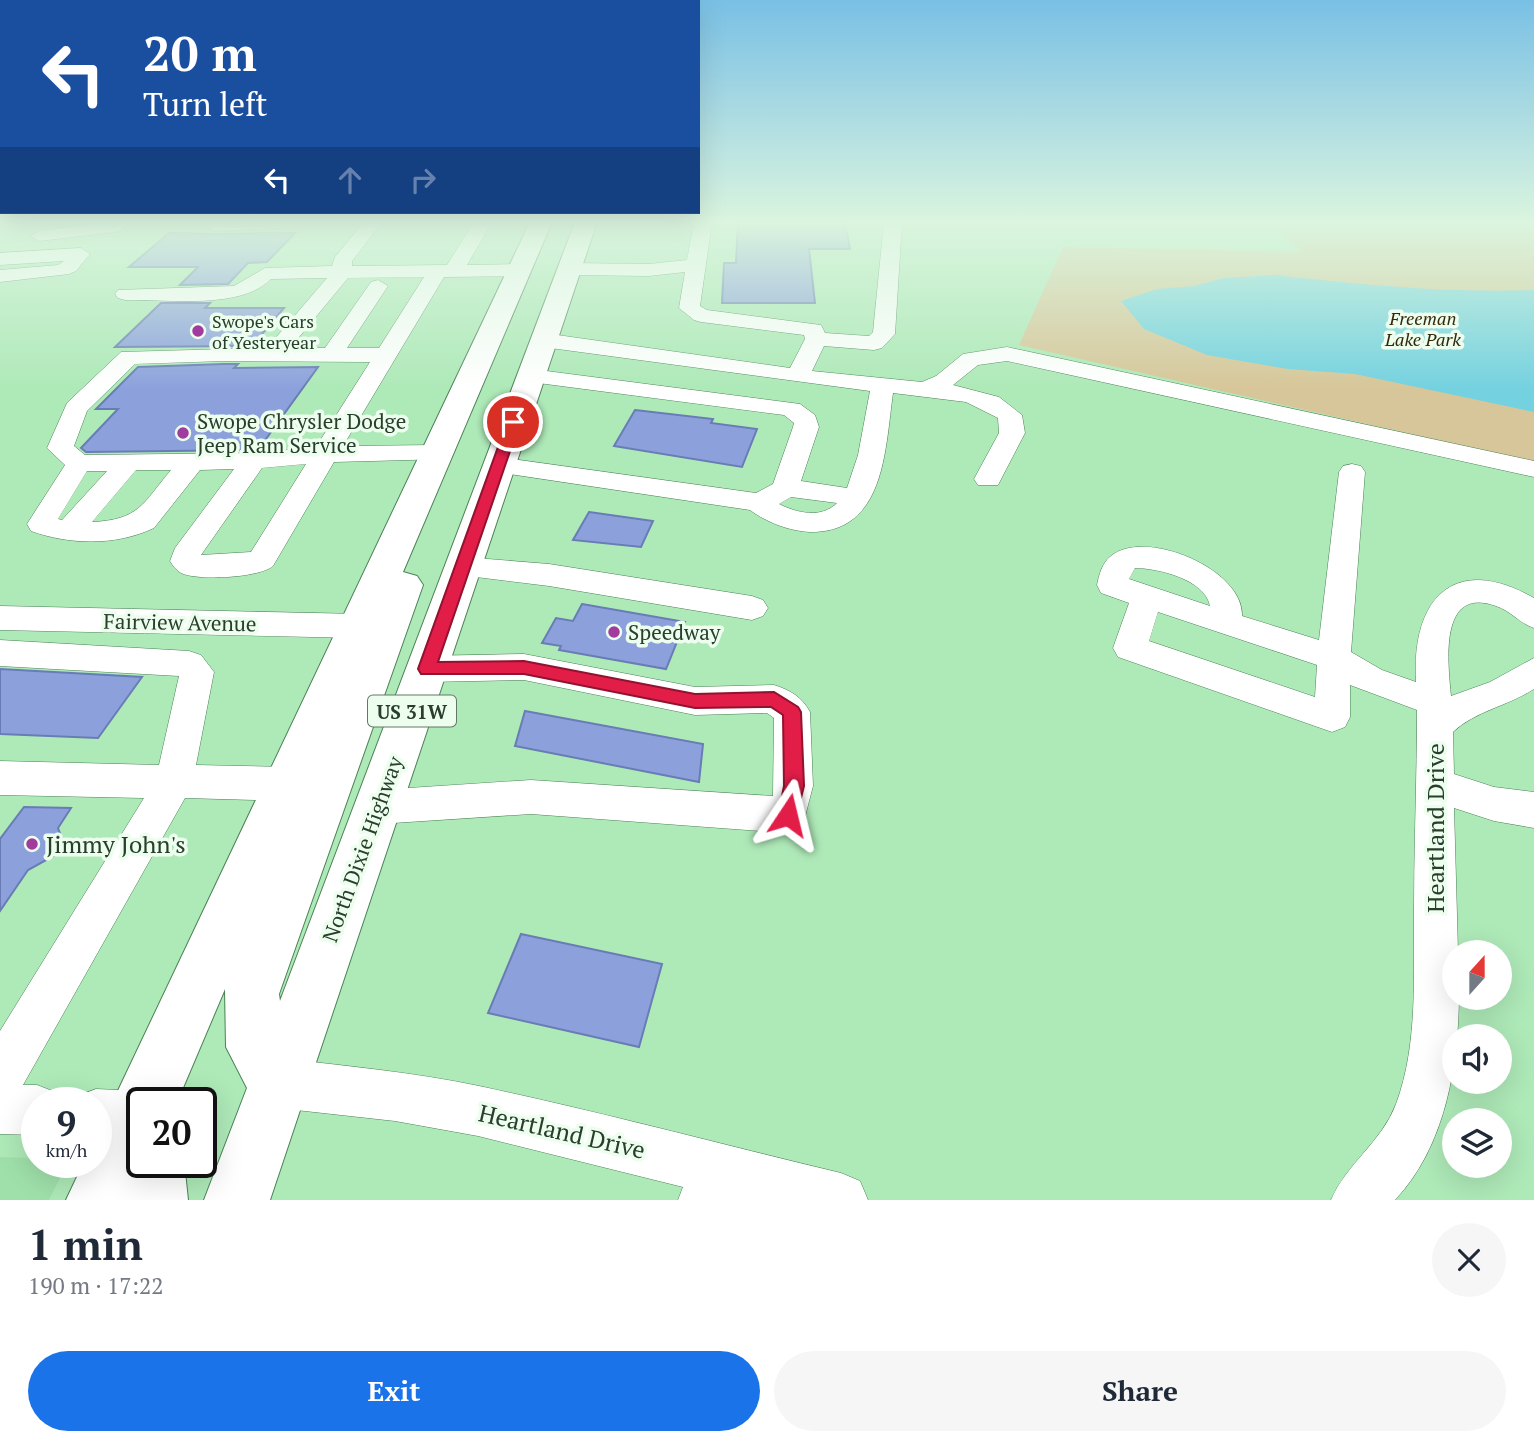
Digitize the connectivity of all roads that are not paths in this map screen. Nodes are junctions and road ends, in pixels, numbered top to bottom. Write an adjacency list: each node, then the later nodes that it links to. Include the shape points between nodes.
1 (261, 278): 12 (street, via 236,292)
2 (337, 278): 14 (street)
3 (440, 278): 16 (street)
4 (516, 278): 21 (main road)
5 (529, 278): 24 (main road, via 539,292 490,426)
6 (564, 278): 17 (main road, North Dixie Highway / US 31W)
7 (694, 278): 13 (street, via 689,308 695,312 724,320 796,326 813,330)
8 (888, 278): 13 (street, via 884,334 874,343)
9 (379, 286): 15 (street)
10 (27, 290): 11 (street)
11 (0, 293)
12 (125, 293)
13 (816, 339): 18 (street)
14 (273, 354): 15 (street); 28 (street, via 138,355 122,361 76,408 60,448)
15 (332, 354): 16 (street)
16 (387, 355): 23 (street)
17 (537, 358): 18 (street); 24 (main road, North Dixie Highway / US 31W); 32 (street, via 790,409 806,420 806,427)
18 (797, 376): 19 (street)
19 (882, 388): 20 (street); 33 (street, via 863,492)
20 (925, 390): 29 (street, via 971,359 991,354 1031,357); 31 (street, via 968,394 995,402 1010,415 1012,433)
21 (465, 394): 22 (main road); 53 (main road, via 471,407 251,994 255,1047)
22 (438, 453): 23 (street); 40 (main road)
23 (325, 454): 25 (street); 25 (street, via 256,564 193,566 185,561)
24 (501, 456): 34 (street); 36 (main road, North Dixie Highway / US 31W)
25 (254, 461): 27 (street)
26 (129, 462): 27 (street); 28 (street); 35 (street)
27 (192, 462): 35 (street, via 135,527)
28 (79, 463): 35 (street, via 40,524)
29 (1534, 469)
30 (1352, 472): 42 (street)
31 (988, 479)
32 (785, 487): 33 (street); 34 (street)
33 (858, 498): 34 (street, via 839,519 812,524 777,514)
34 (758, 502)
35 (71, 530)
36 (463, 567): 37 (street, via 549,575); 43 (main road, North Dixie Highway / US 31W)
37 (752, 608)
38 (1534, 616): 45 (street, Heartland Drive, via 1513,600 1494,594 1477,591 1451,599 1434,632)
39 (0, 618): 40 (street, Fairview Avenue)
40 (360, 625): 48 (main road)
41 (0, 653): 47 (street, via 189,664 197,672)
42 (1334, 657): 42 (street, via 1147,597 1130,648 1332,717); 45 (street)
43 (427, 669): 50 (main road, North Dixie Highway / US 31W); 50 (street, via 524,667 695,701 774,699 792,712 794,786 788,815 531,797)
44 (1534, 671): 45 (street, Heartland Drive, via 1502,692)
45 (1435, 715): 49 (street, Heartland Drive)
46 (0, 778): 47 (street)
47 (174, 782): 48 (street); 52 (street)
48 (288, 784): 54 (main road)
49 (1434, 784): 51 (street, via 1494,804); 64 (street, Heartland Drive, via 1437,1033 1428,1085 1410,1136 1379,1182)
50 (378, 807): 53 (main road, North Dixie Highway / US 31W)
51 (1534, 810)
52 (0, 1077)
53 (278, 1083): 59 (street, Heartland Drive, via 478,1111); 62 (main road, North Dixie Highway / US 31W)
54 (151, 1087)
55 (0, 1109): 56 (street)
56 (21, 1110)
57 (126, 1142): 60 (main road)
58 (150, 1178): 61 (main road)
59 (713, 1185): 63 (street, Heartland Drive)
60 (99, 1200)
61 (155, 1200)
62 (237, 1200)
63 (841, 1200)
64 (1358, 1200)

